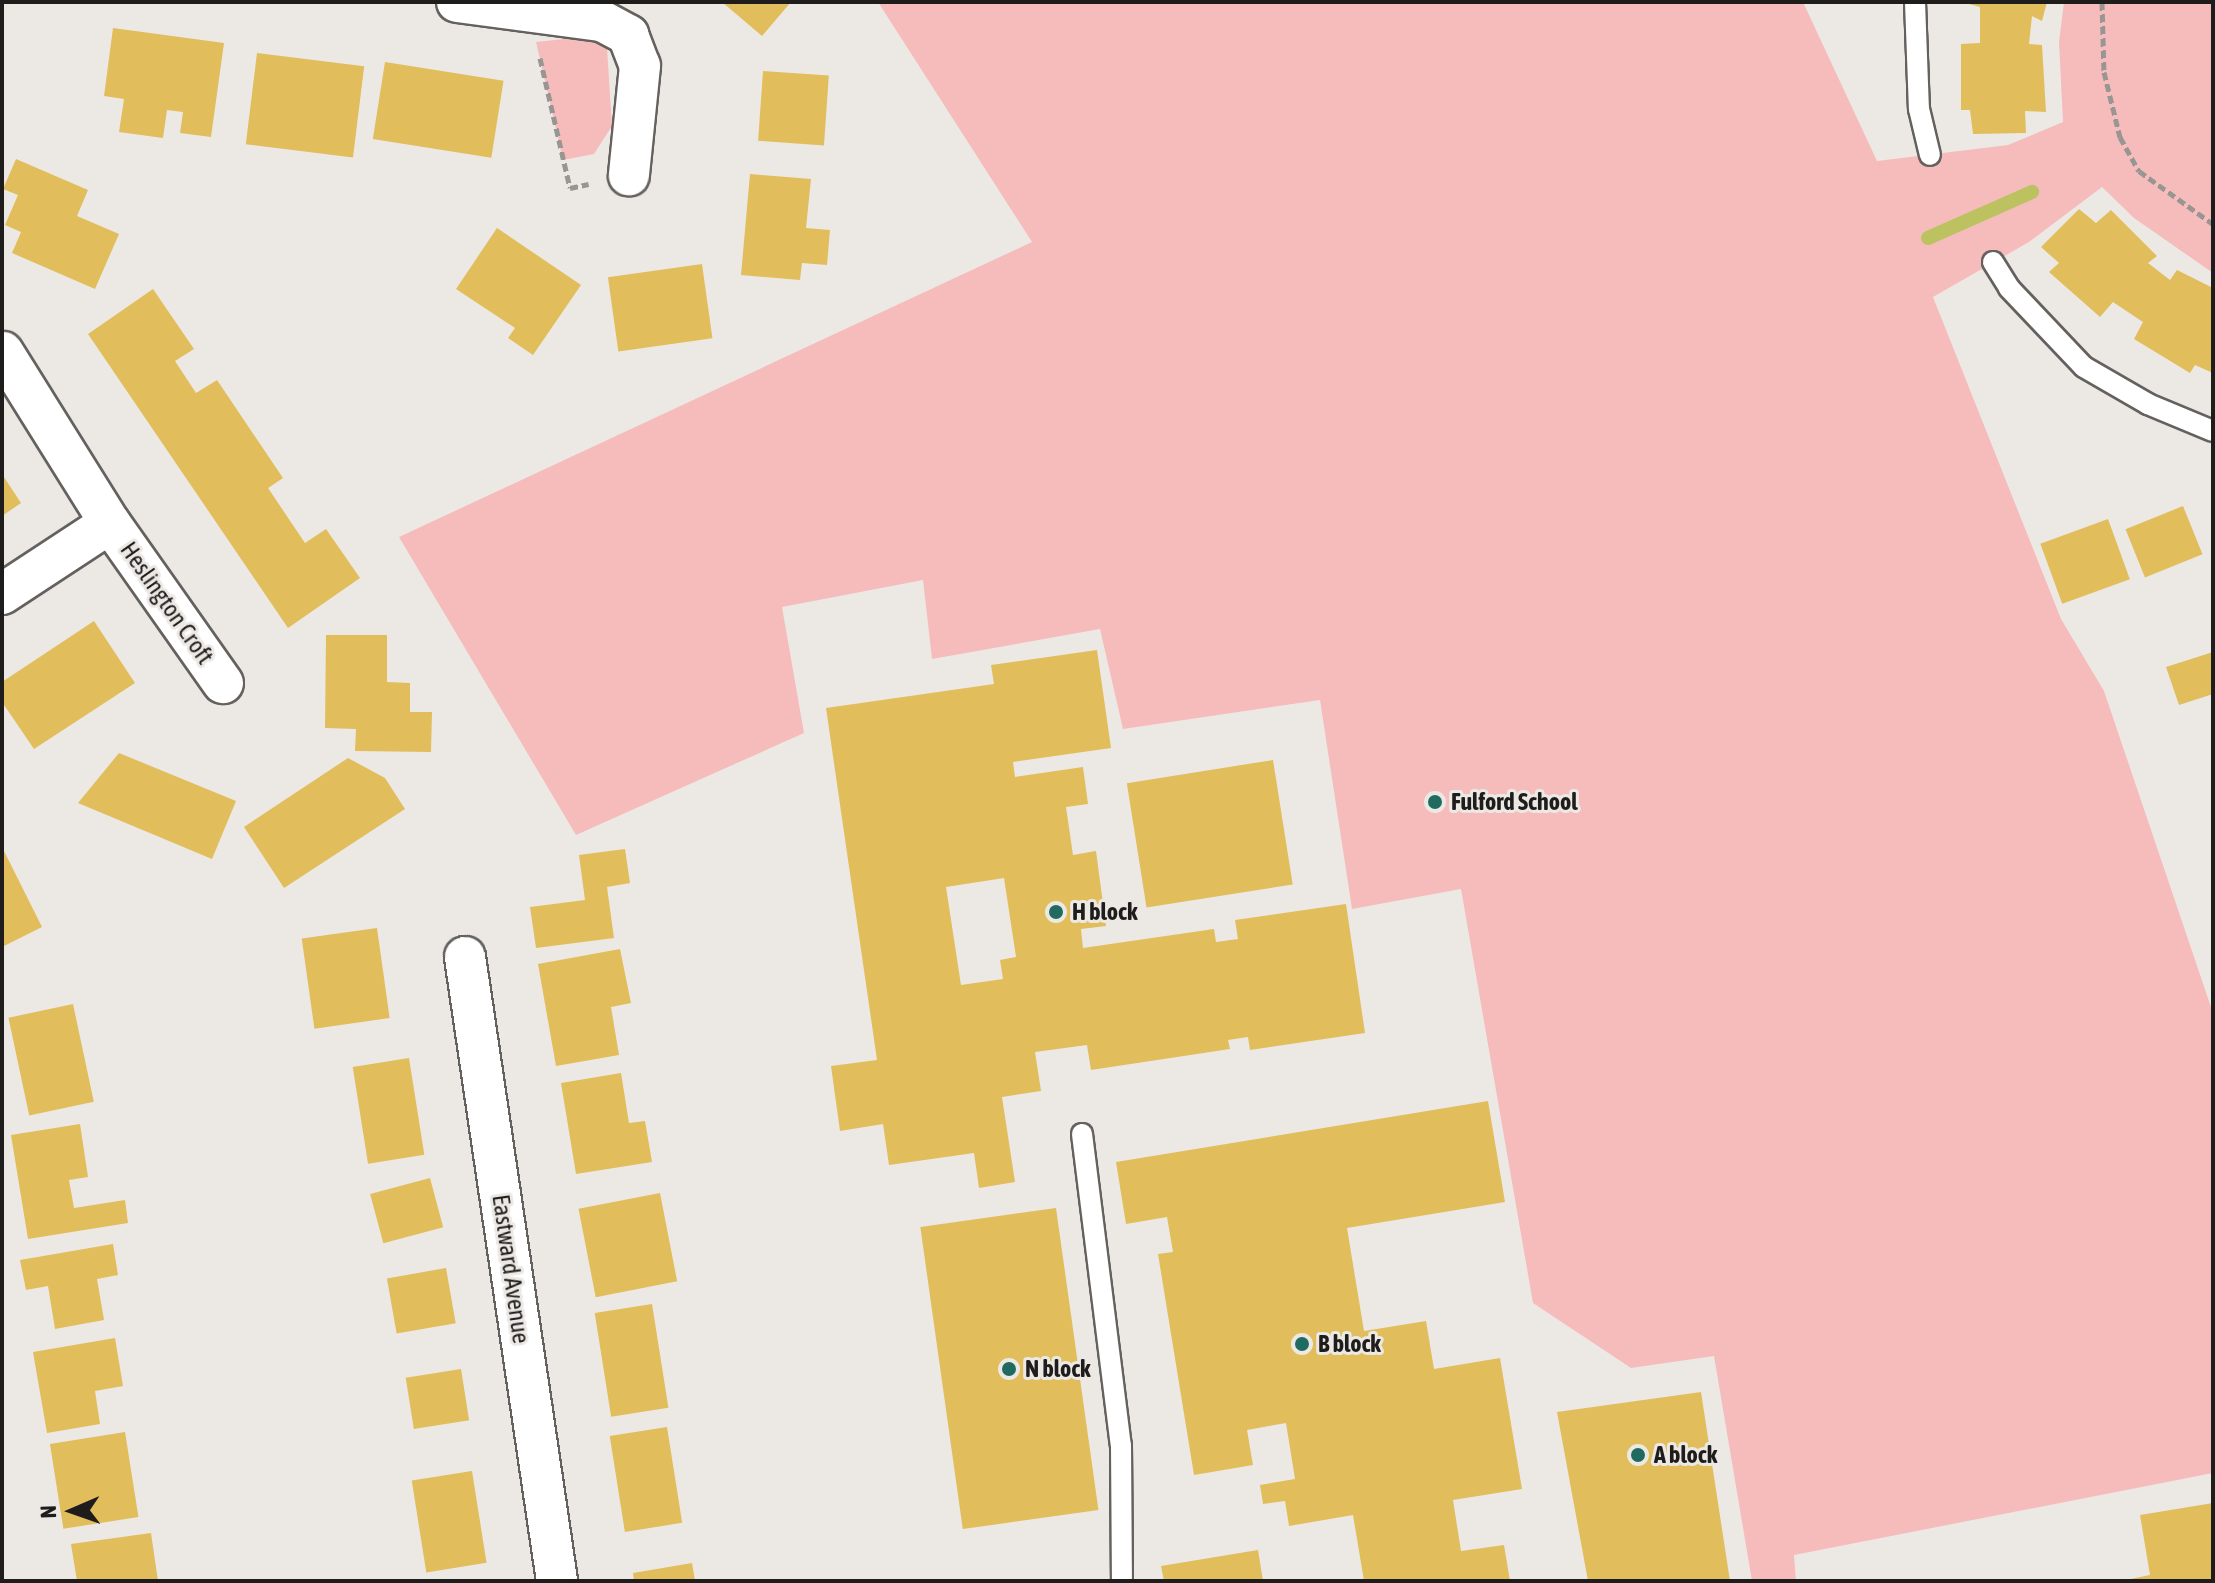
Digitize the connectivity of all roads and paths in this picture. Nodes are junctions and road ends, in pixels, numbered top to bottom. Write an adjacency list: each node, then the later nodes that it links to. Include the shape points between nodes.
1 (457, 2): 4 (street)
2 (1915, 2): 5 (lane, via 1919,109)
3 (2102, 2): 7 (path, via 2104,72 2120,137 2139,171)
4 (530, 12): 6 (path, via 570,188); 6 (street, via 602,21 628,35 640,66)
5 (1930, 155)
6 (629, 175)
7 (2213, 224)
8 (1993, 262): 10 (lane, via 2009,288 2084,367 2148,404)
9 (3, 352): 11 (street, Heslington Croft)
10 (2213, 431)
11 (110, 523): 12 (street, Heslington Croft); 13 (street, Heslington Croft)
12 (2, 594)
13 (223, 683)
14 (465, 957): 16 (street, Eastward Avenue)
15 (1082, 1134): 17 (lane, via 1121,1445)
16 (557, 1581)
17 (1122, 1581)

